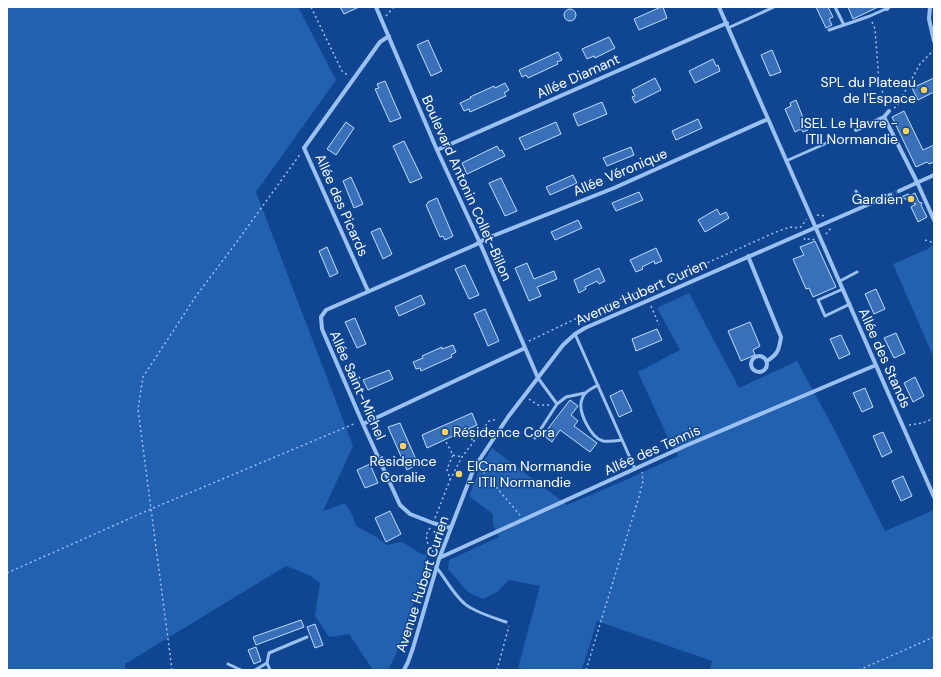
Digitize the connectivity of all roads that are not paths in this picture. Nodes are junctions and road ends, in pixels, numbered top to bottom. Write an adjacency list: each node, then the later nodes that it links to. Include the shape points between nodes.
1 (376, 7): 10 (street, Boulevard Antonin Collet-Billon)
2 (719, 7): 8 (street, Allée des Stands)
3 (774, 7): 8 (lane)
4 (836, 7): 7 (lane)
5 (930, 7): 11 (street, via 929,18)
6 (888, 8): 7 (lane)
7 (844, 24): 9 (lane)
8 (728, 26): 14 (street, Allée des Stands); 17 (street, Allée Diamant)
9 (829, 30)
10 (389, 36): 17 (street, Boulevard Antonin Collet-Billon); 32 (street, Allée des Picards, via 380,42 304,148)
11 (934, 41)
12 (889, 111): 13 (street)
13 (884, 117): 15 (street); 20 (street)
14 (768, 119): 18 (street, Allée des Stands); 27 (street, Allée Véronique, via 614,188)
15 (856, 130)
16 (828, 142): 18 (lane)
17 (437, 150): 27 (street, Boulevard Antonin Collet-Billon)
18 (786, 161): 26 (street, Allée des Stands)
19 (934, 175): 20 (street)
20 (916, 182): 22 (street); 25 (street)
21 (856, 191): 24 (lane)
22 (899, 191)
23 (890, 195): 24 (street, Avenue Hubert Curien)
24 (864, 206): 26 (street, Avenue Hubert Curien)
25 (934, 220)
26 (815, 227): 28 (street, Avenue Hubert Curien); 30 (street, Allée des Stands)
27 (480, 243): 32 (street, Allée Saint-Michel); 35 (street, Boulevard Antonin Collet-Billon)
28 (748, 256): 34 (street, Avenue Hubert Curien); 36 (street, via 781,337 779,348 774,356)
29 (857, 272): 30 (lane)
30 (840, 281): 31 (street, Allée des Stands)
31 (843, 289): 33 (street, Allée des Stands); 33 (lane, via 818,300 825,316)
32 (368, 291): 42 (street, Allée Saint-Michel, via 331,307 321,317 322,329)
33 (850, 304): 37 (street, Allée des Stands)
34 (575, 334): 38 (street, Avenue Hubert Curien, via 563,345); 39 (lane)
35 (524, 346): 38 (street, Boulevard Antonin Collet-Billon); 42 (street)
36 (766, 361): 36 (street, via 761,356 756,357 751,363 752,368 756,372 764,371)
37 (876, 365): 45 (street, Allée des Tennis); 46 (street, Allée des Stands)
38 (538, 378): 41 (lane); 47 (street, Avenue Hubert Curien, via 474,468)
39 (598, 385): 40 (lane); 44 (lane)
40 (585, 393): 41 (lane, via 566,397); 44 (lane, via 581,401 582,411 590,430 602,441)
41 (556, 404): 43 (lane)
42 (362, 422): 47 (street, Allée Saint-Michel, via 400,505 410,514)
43 (535, 438)
44 (622, 440): 45 (lane)
45 (635, 469): 48 (street, Allée des Tennis)
46 (934, 497)
47 (451, 528): 48 (street, Avenue Hubert Curien)
48 (439, 559): 49 (street, Avenue Hubert Curien)
49 (436, 566): 50 (lane, via 466,605); 57 (street, Avenue Hubert Curien)
50 (506, 622)
51 (307, 637): 52 (lane, via 269,653)
52 (267, 663): 55 (lane); 56 (lane)
53 (228, 664): 54 (lane)
54 (241, 670)
55 (255, 670)
56 (270, 670)
57 (404, 670)

